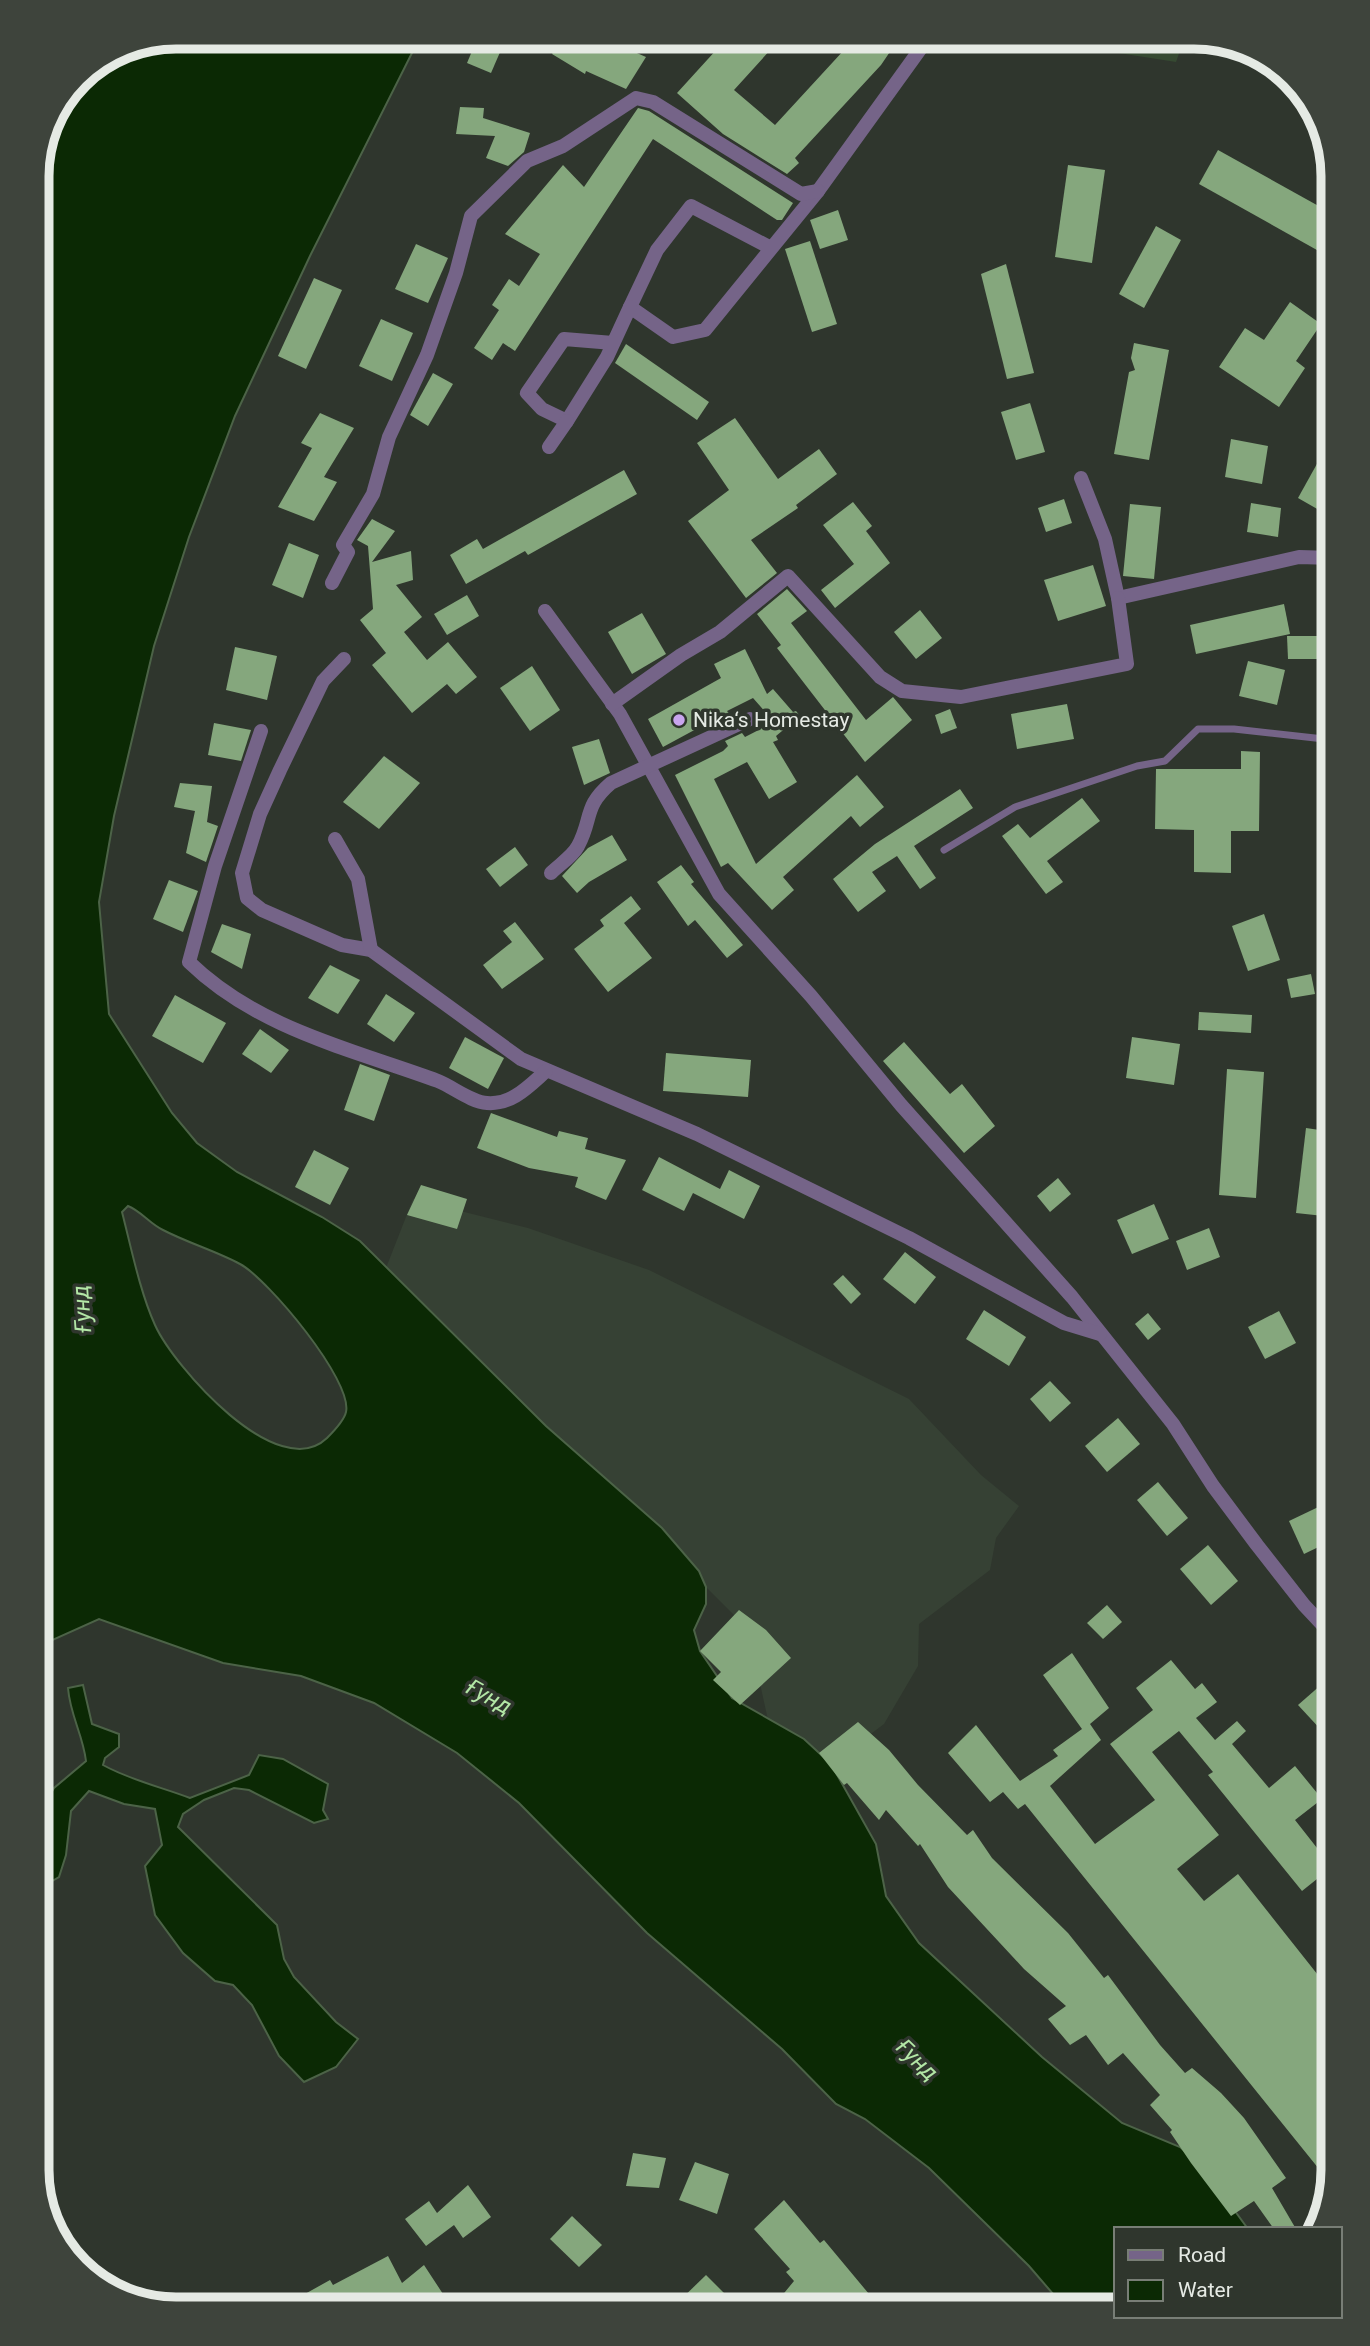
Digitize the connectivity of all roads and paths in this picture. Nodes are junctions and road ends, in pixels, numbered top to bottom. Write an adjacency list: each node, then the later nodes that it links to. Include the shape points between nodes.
1 (920, 49): 2 (street)
2 (818, 191): 3 (street); 10 (street, via 801,194 653,102 636,98 564,146 527,161 471,216 427,355 389,437 373,494 343,545 348,552)
3 (771, 248): 4 (street, via 705,330 673,337); 4 (street, via 691,206 657,250)
4 (630, 307): 5 (street)
5 (613, 343): 6 (street); 6 (street, via 564,340 527,393 542,408)
6 (567, 421): 7 (street)
7 (549, 447)
8 (1081, 478): 11 (street, via 1105,539)
9 (1321, 558): 11 (street, via 1299,557)
10 (332, 583)
11 (1118, 598): 14 (street, via 1127,664 961,698 902,691 880,677 788,576 720,632)
12 (545, 611): 14 (street)
13 (344, 659): 22 (street, via 323,681 280,770 260,814 242,873 247,898 262,910 342,946)
14 (612, 704): 18 (street)
15 (750, 719): 18 (street)
16 (261, 731): 23 (street, via 215,866 189,962 205,978 272,1021 485,1103 509,1101)
17 (1321, 739): 20 (lane, via 1198,729 1165,761 1016,807)
18 (648, 765): 21 (street, via 597,794 577,848); 24 (street, via 719,894)
19 (335, 839): 22 (street, via 358,879)
20 (944, 850)
21 (551, 873)
22 (371, 950): 23 (street, via 521,1059)
23 (546, 1070): 24 (street, via 696,1134 909,1238 1064,1323)
24 (1100, 1334): 25 (street)
25 (1321, 1622)

